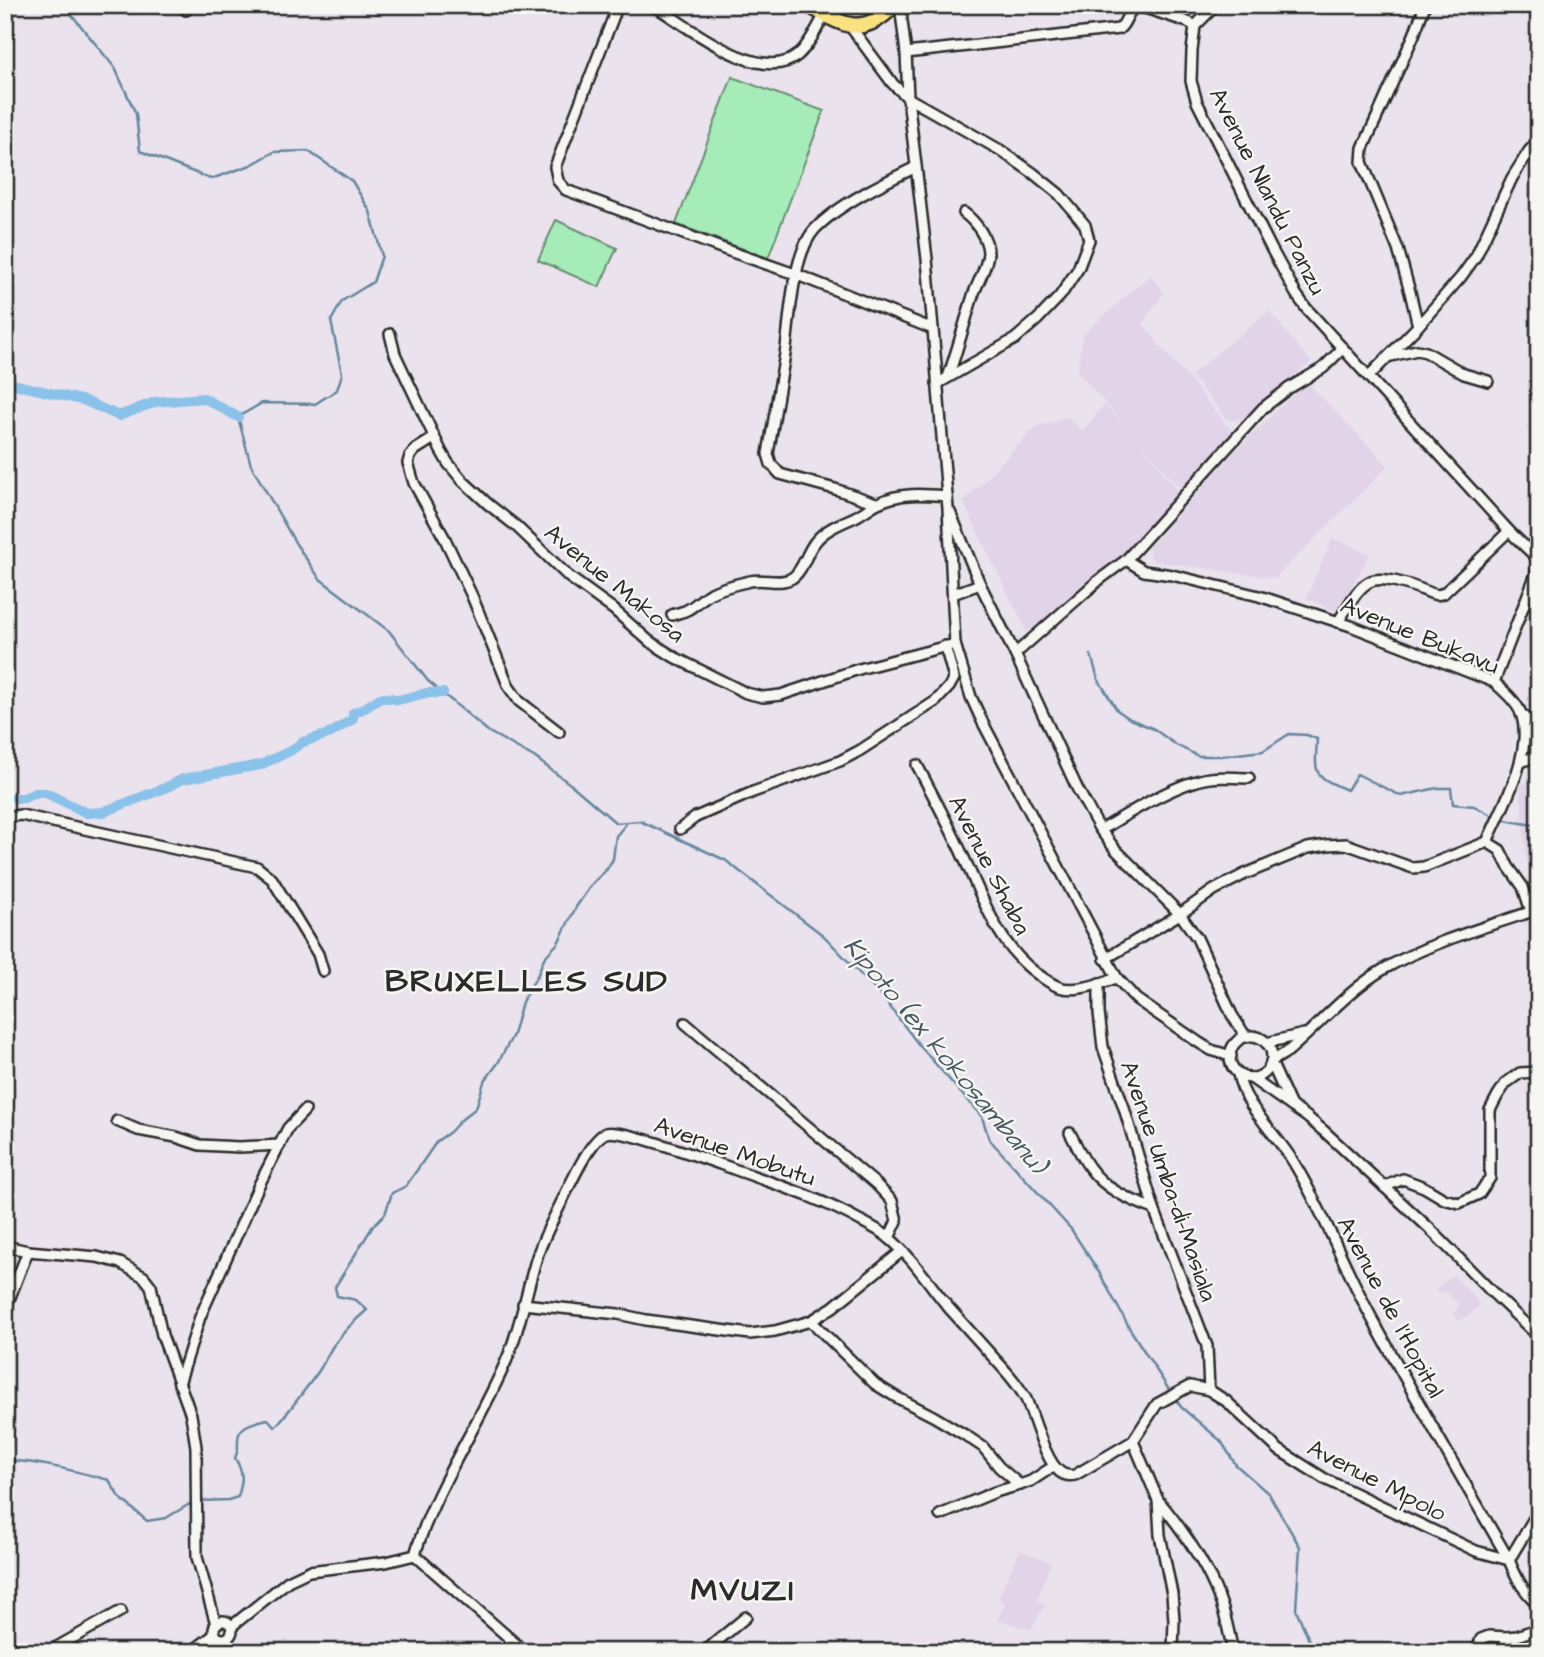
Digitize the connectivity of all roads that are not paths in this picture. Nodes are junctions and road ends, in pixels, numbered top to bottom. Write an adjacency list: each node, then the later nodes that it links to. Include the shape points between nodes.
1 (618, 5): 16 (street, via 555,167 558,181 580,196)
2 (650, 5): 8 (street, via 728,52 768,64 797,55)
3 (809, 5): 8 (highway)
4 (894, 5): 9 (highway, via 866,25)
5 (900, 5): 11 (street)
6 (1216, 5): 10 (street)
7 (1425, 5): 17 (street, via 1363,148 1362,162 1398,249)
8 (825, 14): 9 (highway)
9 (850, 26): 12 (street)
10 (1195, 26): 11 (street, via 1139,6 1133,7 1119,29); 20 (street, Avenue Nlandu Panzu, via 1191,81 1198,102 1296,294)
11 (906, 53): 12 (street)
12 (908, 98): 14 (street); 23 (street, via 1033,173 1059,194 1085,225 1089,240 1078,269 1038,319 1015,339)
13 (1539, 141): 17 (street, via 1512,178 1476,256)
14 (916, 167): 16 (street, via 885,181 814,230); 18 (street)
15 (964, 213): 23 (street, via 974,221 988,254)
16 (795, 274): 18 (street); 28 (street, via 768,454 771,464 780,474)
17 (1418, 326): 21 (street)
18 (933, 329): 25 (street)
19 (390, 334): 26 (street, Avenue Makosa)
20 (1343, 348): 22 (street, Avenue Nlandu Panzu); 31 (street, via 1323,368 1263,408)
21 (1389, 356): 22 (street); 24 (street, via 1426,352 1464,374)
22 (1369, 376): 30 (street, Avenue Nlandu Panzu)
23 (948, 377): 25 (street)
24 (1488, 381)
25 (937, 384): 27 (street)
26 (434, 438): 37 (street, Avenue Makosa, via 463,481 569,576 649,641 746,693 781,695); 42 (street, via 410,456 414,483 445,539 509,687 519,701)
27 (947, 496): 28 (street, via 905,495); 29 (street)
28 (876, 503): 35 (street, via 816,539 794,577 719,589)
29 (948, 508): 33 (street); 34 (street)
30 (1509, 531): 32 (street, Avenue Nlandu Panzu); 36 (street, via 1444,593 1435,596 1409,584 1373,580)
31 (1126, 560): 36 (street, Avenue Bukavu, via 1144,571 1259,596); 38 (street)
32 (1539, 563): 39 (street)
33 (980, 584): 34 (street); 38 (street)
34 (953, 594): 37 (street)
35 (672, 615)
36 (1338, 622): 39 (street, Avenue Bukavu)
37 (950, 645): 48 (street, via 954,678 936,701 840,761 753,792 696,817); 53 (street, via 982,721)
38 (1015, 654): 49 (street)
39 (1494, 682): 40 (street, Avenue Bukavu)
40 (1521, 714): 41 (street, Avenue Bukavu); 44 (street, via 1525,733)
41 (1539, 727)
42 (559, 732)
43 (1539, 755): 44 (street)
44 (1521, 762): 50 (street)
45 (917, 765): 56 (street, Avenue Shaba, via 1008,947 1025,965 1059,987)
46 (1249, 778): 49 (street, via 1210,778 1184,785)
47 (5, 817): 54 (street, via 21,815 257,867 272,880 318,954)
48 (680, 830)
49 (1101, 830): 52 (street)
50 (1487, 842): 51 (street, via 1500,850); 52 (street, via 1413,868 1346,844 1308,848 1245,874)
51 (1535, 910): 58 (street, via 1425,949 1384,969)
52 (1180, 914): 53 (street); 59 (street)
53 (1105, 959): 55 (street)
54 (323, 971)
55 (1117, 978): 56 (street, Avenue Shaba); 61 (street, via 1136,999 1198,1042)
56 (1098, 983): 72 (street, Avenue Umba-di-Masiala, via 1103,1047)
57 (685, 1023): 73 (street, via 876,1184 892,1201 897,1221)
58 (1306, 1034): 60 (street); 62 (street)
59 (1246, 1037): 60 (street); 61 (street)
60 (1266, 1042): 62 (street)
61 (1231, 1056): 64 (street)
62 (1272, 1061): 65 (street, via 1264,1074); 66 (street)
63 (1539, 1072): 71 (street, via 1520,1073 1506,1083 1490,1110 1490,1178 1479,1194 1459,1203 1403,1179)
64 (1238, 1073): 65 (street); 90 (street, Avenue de l'Hopital, via 1251,1105 1294,1163 1374,1322)
65 (1251, 1078): 66 (street)
66 (1292, 1107): 71 (street)
67 (305, 1110): 70 (street)
68 (117, 1121): 70 (street, via 200,1145)
69 (1070, 1133): 72 (street, via 1089,1168 1104,1182)
70 (280, 1144): 81 (street, via 200,1317)
71 (1384, 1187): 80 (street)
72 (1154, 1209): 82 (street, Avenue Umba-di-Masiala, via 1207,1346)
73 (889, 1238): 76 (street, Avenue Mobutu); 77 (street, Avenue Mobutu, via 813,1198 678,1151 605,1133 588,1151 544,1238)
74 (5, 1246): 75 (street)
75 (28, 1251): 78 (street); 81 (street, via 97,1257 144,1277 151,1286)
76 (902, 1251): 79 (street); 84 (street, Avenue Mobutu, via 1012,1377)
77 (523, 1304): 79 (street, via 750,1334); 89 (street, Avenue Mobutu, via 495,1386 436,1499)
78 (5, 1310)
79 (811, 1321): 85 (street, via 875,1384 983,1447)
80 (1539, 1337)
81 (179, 1384): 96 (street, via 194,1428 197,1557)
82 (1209, 1390): 83 (street, Avenue Mpolo, via 1190,1386 1157,1404); 90 (street, Avenue Mpolo, via 1279,1450 1325,1479 1476,1551)
83 (1133, 1441): 84 (street, via 1075,1475 1067,1476); 86 (street)
84 (1054, 1466): 85 (street)
85 (1020, 1485): 88 (street)
86 (1157, 1500): 102 (street, via 1172,1594); 103 (street, via 1181,1527 1212,1581)
87 (1539, 1510): 90 (street)
88 (940, 1515)
89 (415, 1555): 94 (street, via 310,1570 288,1581); 100 (street)
90 (1509, 1560): 91 (street, via 1519,1583)
91 (1539, 1605)
92 (121, 1611): 98 (street)
93 (746, 1618): 101 (street)
94 (232, 1626): 96 (street, via 225,1621); 96 (street, via 228,1638 219,1638)
95 (1539, 1628): 97 (street)
96 (215, 1629): 99 (street)
97 (1507, 1637): 104 (street, via 1481,1639); 105 (street)
98 (48, 1652)
99 (191, 1652)
100 (525, 1652)
101 (704, 1652)
102 (1173, 1652)
103 (1233, 1652)
104 (1479, 1652)
105 (1504, 1652)

